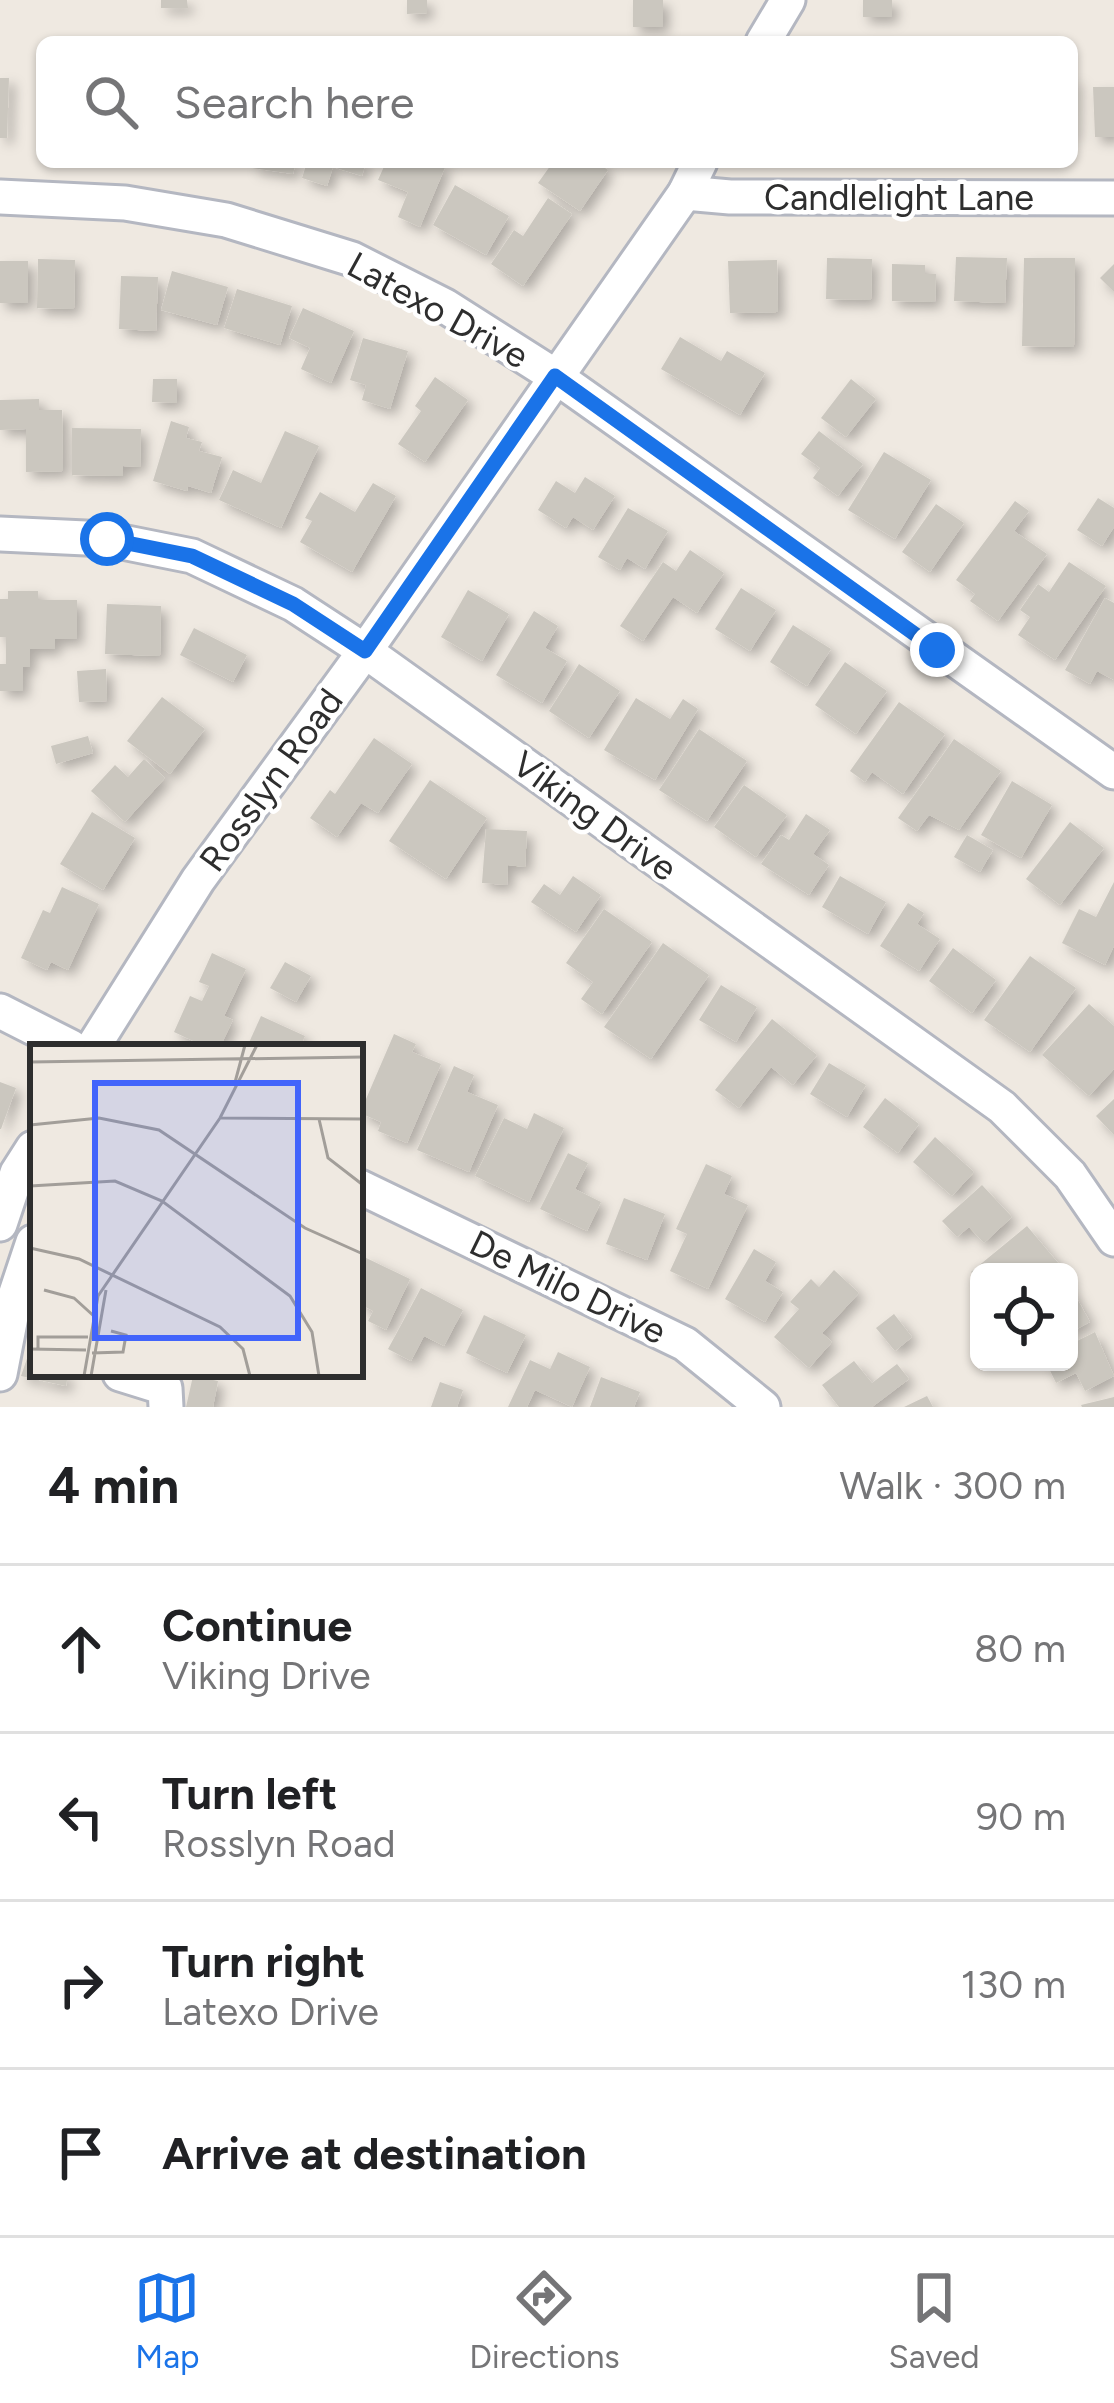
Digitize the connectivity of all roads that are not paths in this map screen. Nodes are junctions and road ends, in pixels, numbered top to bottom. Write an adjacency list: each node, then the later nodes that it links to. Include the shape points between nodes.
1 (765, 0): 3 (street)
2 (788, 0): 4 (street)
3 (760, 36)
4 (763, 36)
5 (697, 168): 6 (street, Rosslyn Road)
6 (685, 193): 8 (street, Candlelight Lane); 9 (street, Rosslyn Road)
7 (0, 197): 9 (street, Latexo Drive, via 125,203 226,220 352,259)
8 (1114, 197)
9 (555, 376): 11 (street, Rosslyn Road); 12 (street, Latexo Drive)
10 (0, 534): 11 (street, Viking Drive, via 107,539 192,556 293,604)
11 (365, 651): 15 (street, Rosslyn Road, via 198,880); 19 (street, Viking Drive, via 1002,1107 1070,1175)
12 (1114, 772)
13 (0, 1011): 14 (street)
14 (65, 1044)
15 (95, 1044)
16 (30, 1153): 18 (street)
17 (363, 1188): 25 (street, De Milo Drive, via 685,1344)
18 (0, 1224)
19 (1114, 1239)
20 (30, 1247): 21 (street)
21 (8, 1294): 22 (street)
22 (0, 1375)
23 (130, 1377): 24 (street, via 165,1388)
24 (166, 1407)
25 (763, 1407)

